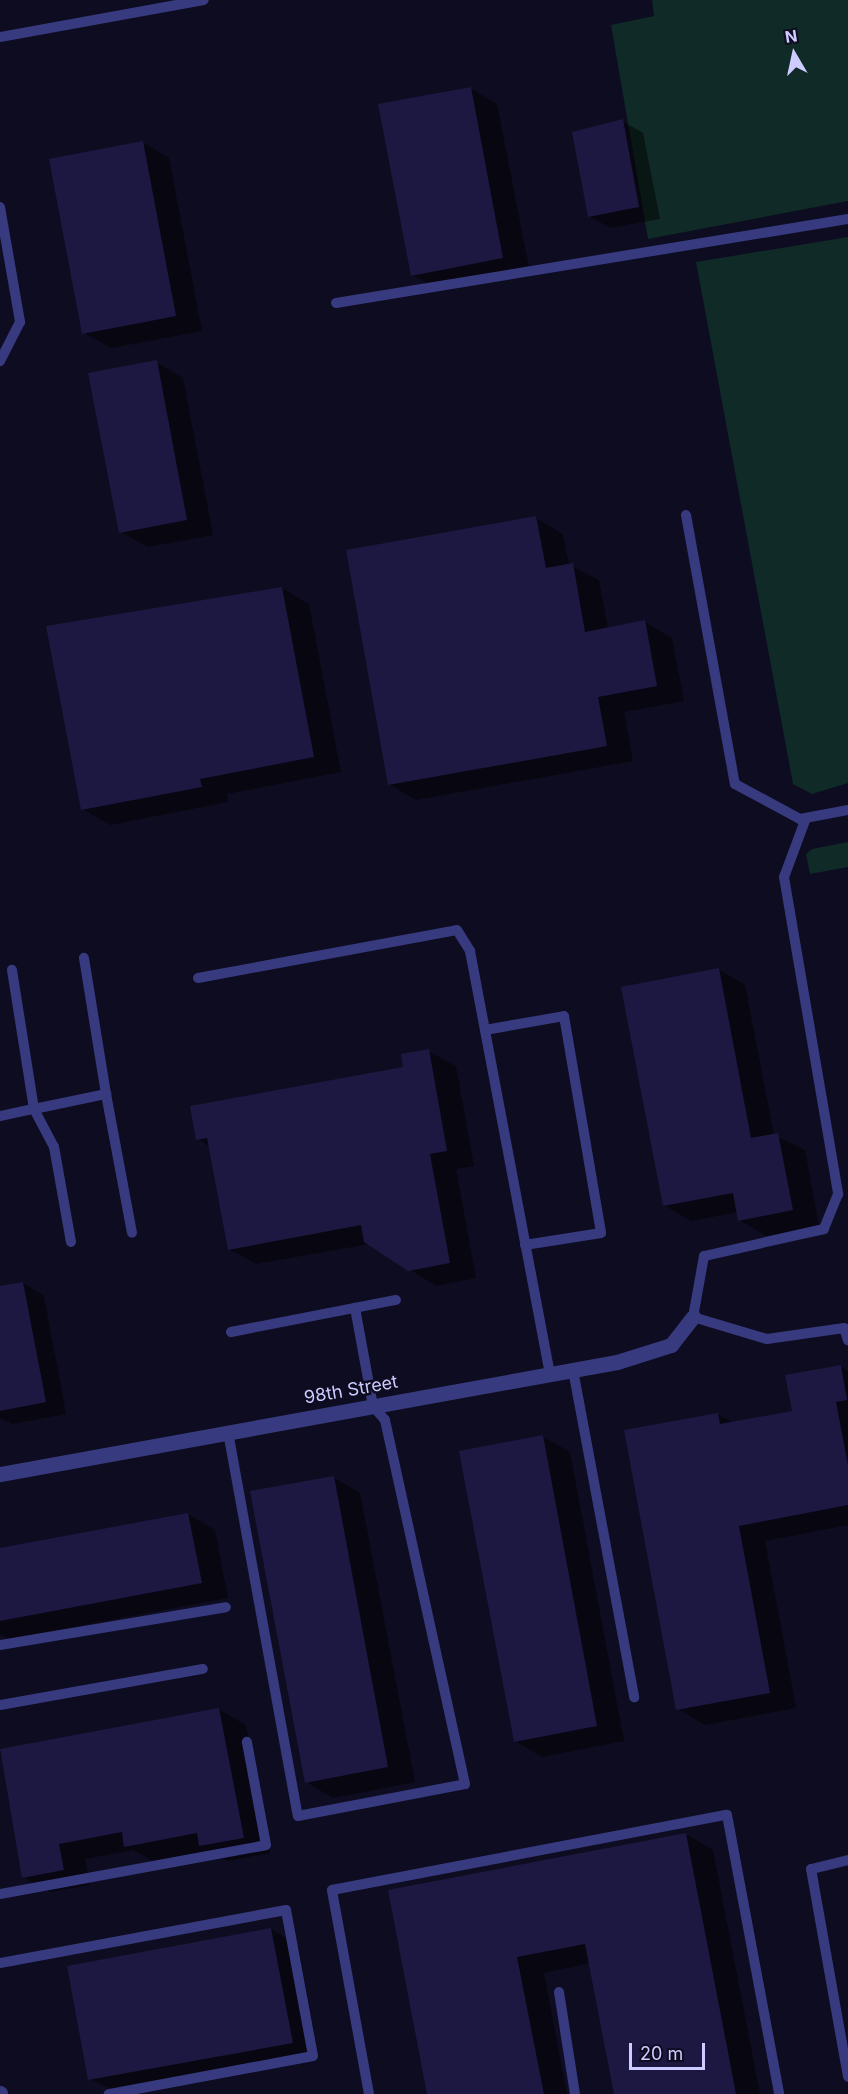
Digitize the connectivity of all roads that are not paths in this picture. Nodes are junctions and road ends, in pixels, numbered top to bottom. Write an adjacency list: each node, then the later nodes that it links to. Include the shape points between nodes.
1 (204, 0): 2 (lane)
2 (0, 37)
3 (0, 207): 6 (lane, via 20,322)
4 (848, 219): 5 (lane)
5 (336, 303)
6 (0, 361)
7 (686, 515): 9 (lane, via 735,784)
8 (848, 810): 9 (lane)
9 (806, 818): 22 (lane, via 784,878 838,1194 824,1229 704,1256)
10 (84, 957): 14 (lane)
11 (12, 970): 15 (lane)
12 (198, 978): 13 (lane, via 457,930 470,951)
13 (485, 1030): 19 (lane); 19 (lane, via 564,1016 601,1233)
14 (106, 1094): 15 (lane); 17 (lane)
15 (34, 1109): 16 (lane); 18 (lane, via 54,1147)
16 (0, 1116)
17 (132, 1233)
18 (71, 1242)
19 (525, 1245): 26 (lane)
20 (396, 1300): 21 (lane)
21 (355, 1308): 23 (lane); 27 (lane)
22 (693, 1317): 24 (lane, via 767,1339 844,1328); 25 (street, 98th Street, via 671,1345)
23 (231, 1332)
24 (848, 1340)
25 (573, 1370): 26 (street, 98th Street); 33 (lane)
26 (550, 1374): 27 (street, 98th Street)
27 (372, 1406): 28 (street, 98th Street); 28 (lane, via 385,1420 465,1784 298,1816)
28 (228, 1432): 29 (street, 98th Street)
29 (0, 1474)
30 (225, 1607): 31 (lane)
31 (0, 1645)
32 (203, 1669): 34 (lane)
33 (634, 1697)
34 (0, 1704)
35 (247, 1742): 37 (lane, via 266,1845)
36 (848, 1860): 40 (lane, via 811,1869)
37 (0, 1894)
38 (0, 1963): 41 (lane, via 286,1910 313,2056)
39 (559, 1992): 43 (lane)
40 (848, 2077)
41 (109, 2094)
42 (369, 2094): 44 (lane, via 332,1890 727,1815)
43 (575, 2094)
44 (779, 2094)

